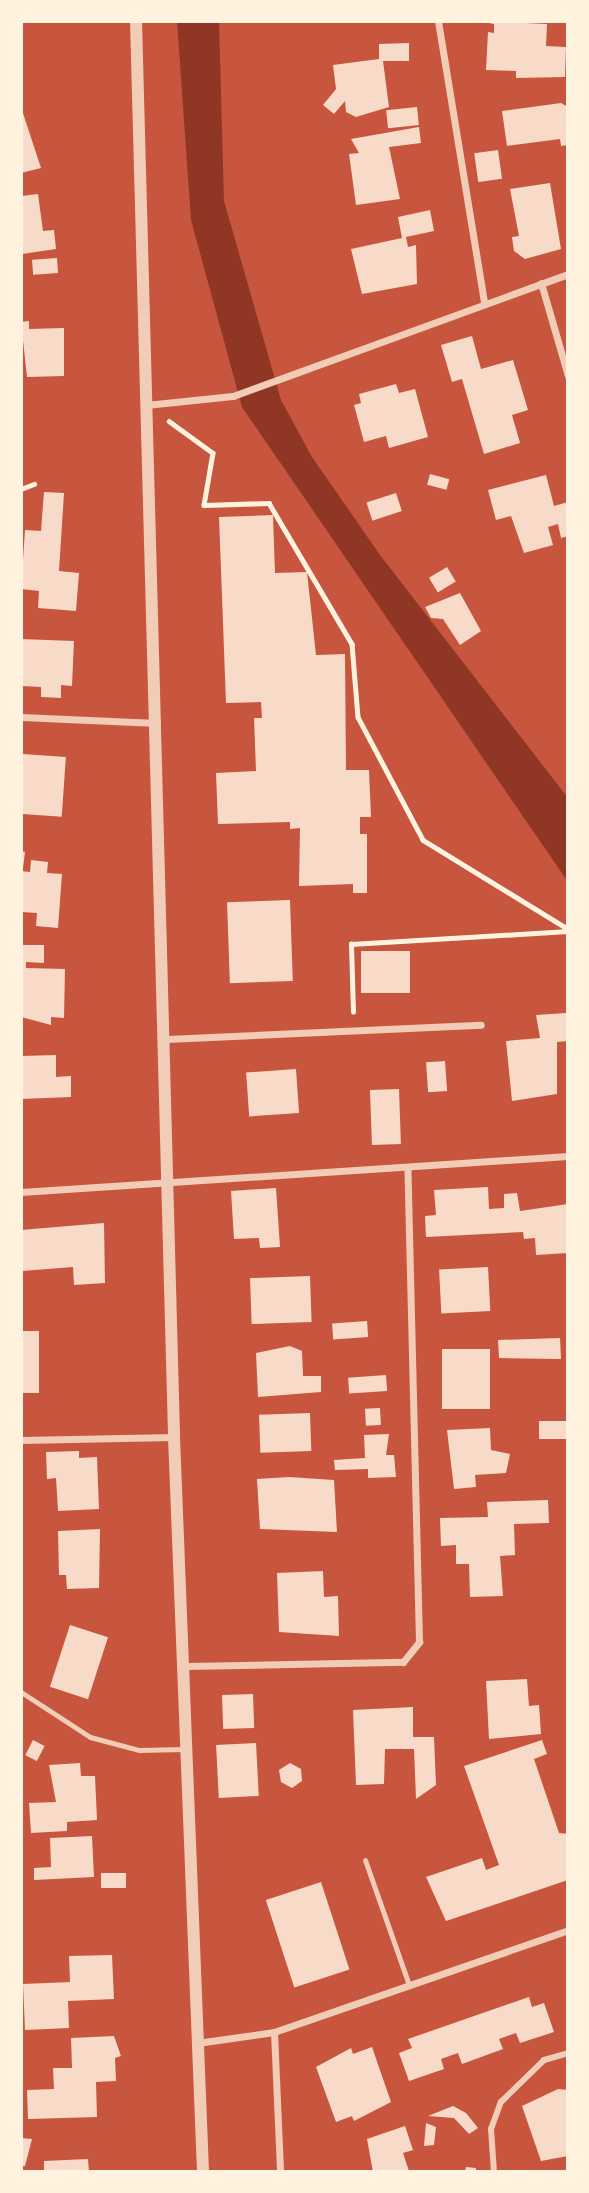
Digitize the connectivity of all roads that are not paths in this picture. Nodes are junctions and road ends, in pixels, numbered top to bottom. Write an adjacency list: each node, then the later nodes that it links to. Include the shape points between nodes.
1 (136, 21): 7 (street)
2 (438, 21): 5 (street)
3 (568, 274): 4 (street)
4 (541, 283): 5 (street); 6 (street)
5 (484, 302): 7 (street, via 233,396)
6 (568, 376)
7 (146, 405): 9 (street)
8 (21, 717): 9 (street)
9 (158, 723): 11 (street)
10 (481, 1025): 11 (street)
11 (167, 1039): 14 (street)
12 (568, 1156): 13 (street)
13 (407, 1167): 14 (street); 18 (street, via 419,1642 403,1662)
14 (171, 1180): 15 (street); 16 (street)
15 (21, 1192)
16 (174, 1437): 17 (street); 18 (street)
17 (21, 1440)
18 (185, 1666): 20 (street)
19 (21, 1692): 20 (lane, via 90,1737 139,1750)
20 (188, 1749): 25 (street)
21 (365, 1860): 23 (lane)
22 (568, 1930): 23 (street)
23 (409, 1985): 24 (street)
24 (274, 2032): 25 (street); 28 (street)
25 (197, 2043): 27 (street)
26 (568, 2053): 29 (street, via 537,2066 501,2102 491,2129)
27 (203, 2172)
28 (280, 2172)
29 (495, 2172)

